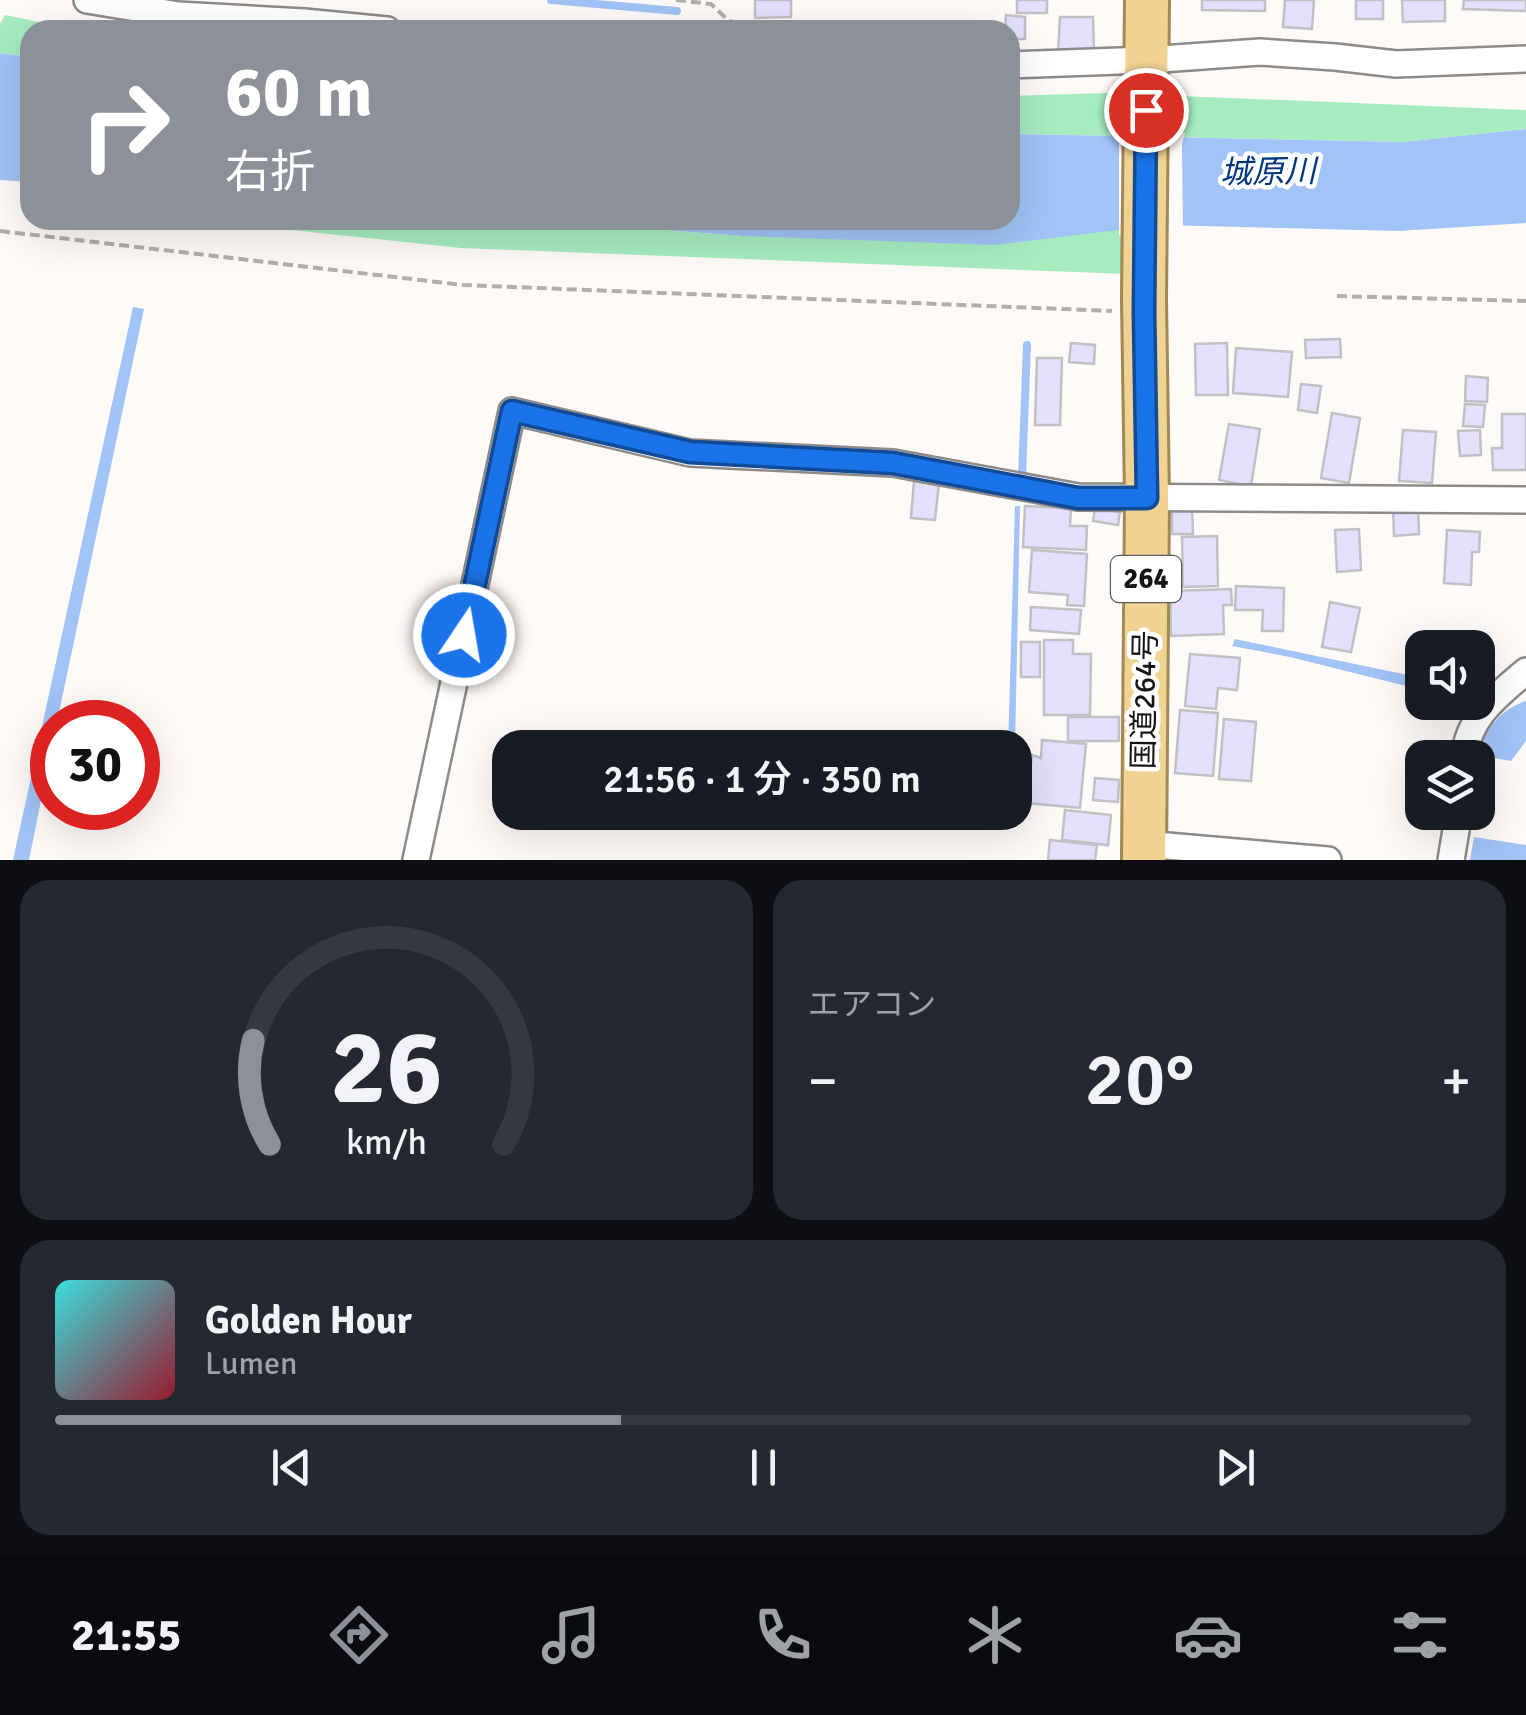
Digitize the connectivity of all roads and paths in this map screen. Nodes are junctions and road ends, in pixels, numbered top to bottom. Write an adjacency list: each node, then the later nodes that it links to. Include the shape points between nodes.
1 (86, 0): 4 (street)
2 (676, 0): 5 (path, via 711,4)
3 (1147, 0): 8 (highway, 国道264号 / 264)
4 (268, 20)
5 (728, 20)
6 (1526, 59): 8 (street, via 1396,64 1260,52)
7 (1020, 65): 8 (street)
8 (1147, 66): 12 (highway, 国道264号 / 264)
9 (0, 231): 12 (path, via 463,286)
10 (1337, 296): 11 (path)
11 (1526, 301)
12 (1144, 306): 13 (highway, 国道264号 / 264)
13 (1147, 498): 14 (street); 18 (highway, 国道264号 / 264); 19 (street, via 1078,498 893,463 690,452 512,411)
14 (1526, 500)
15 (1526, 672): 16 (street, via 1489,702)
16 (1466, 740)
17 (1455, 830): 21 (street)
18 (1144, 852): 20 (street)
19 (416, 860)
20 (1328, 860)
21 (1451, 860)

